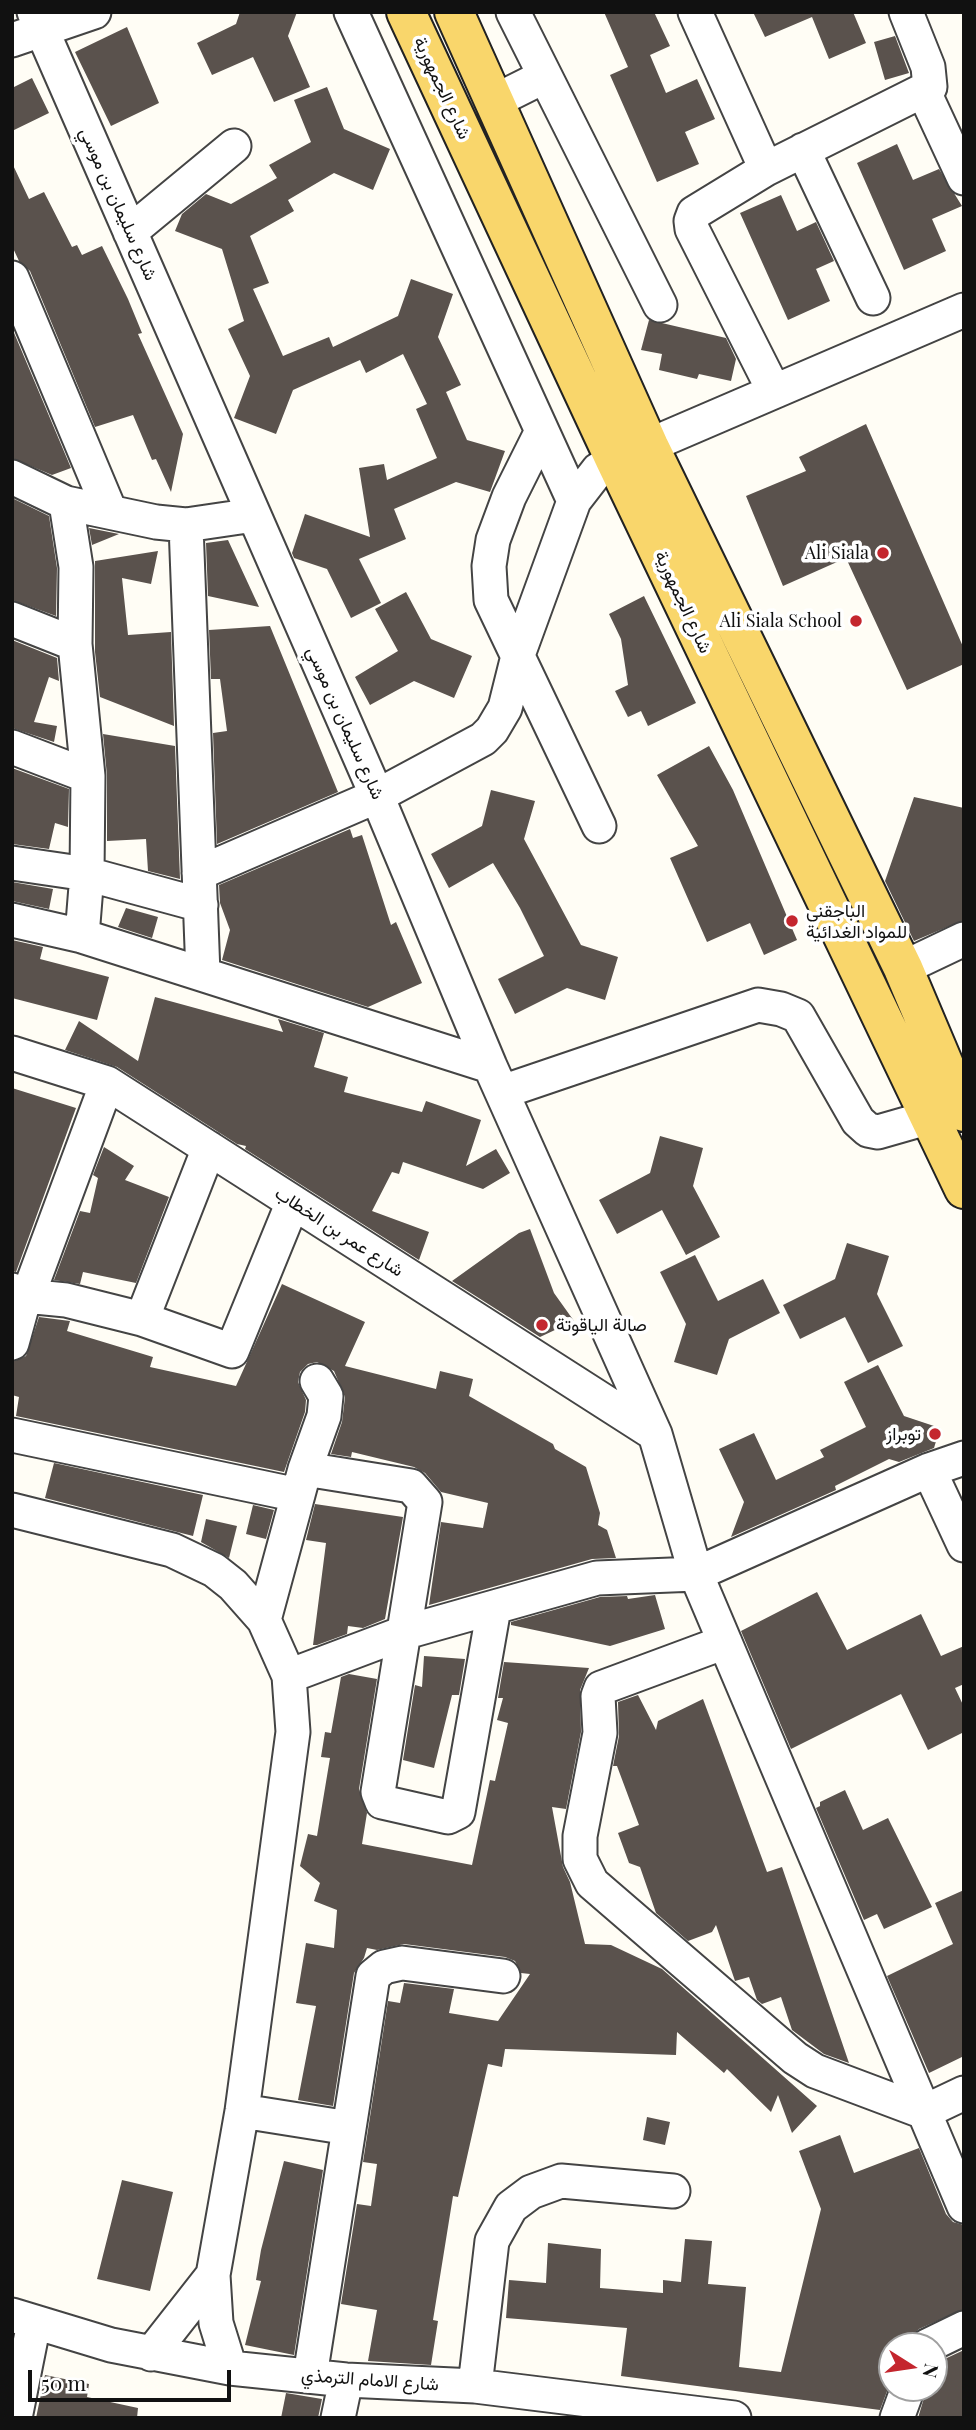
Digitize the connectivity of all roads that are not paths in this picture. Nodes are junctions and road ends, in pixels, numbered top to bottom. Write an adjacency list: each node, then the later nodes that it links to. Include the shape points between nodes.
1 (94, 12): 8 (street)
2 (351, 12): 22 (street)
3 (406, 12): 23 (main road, شارع الجمهورية)
4 (454, 12): 10 (main road, شارع الجمهورية)
5 (513, 12): 9 (street)
6 (695, 12): 14 (street)
7 (906, 12): 11 (street)
8 (29, 27): 16 (street, شارع سليمان بن موسي)
9 (545, 76): 10 (street); 19 (street)
10 (495, 101): 23 (main road, شارع الجمهورية)
11 (941, 107): 13 (street); 15 (street)
12 (234, 146): 16 (street)
13 (803, 150): 14 (street); 18 (street)
14 (765, 169): 21 (street, via 694,213 691,221)
15 (964, 178)
16 (130, 232): 28 (street, شارع سليمان بن موسي)
17 (16, 298): 27 (street)
18 (873, 298)
19 (660, 305)
20 (964, 310): 21 (street)
21 (774, 391): 23 (street)
22 (542, 430): 25 (street); 32 (street, via 509,497 489,566 491,600)
23 (632, 453): 25 (street, via 598,470); 44 (main road, شارع الجمهورية); 49 (main road, شارع الجمهورية)
24 (12, 477): 26 (street)
25 (574, 501): 32 (street)
26 (66, 503): 27 (street); 31 (street, via 76,567)
27 (109, 509): 29 (street)
28 (254, 515): 29 (street); 35 (street, شارع سليمان بن موسي)
29 (186, 525): 38 (street)
30 (12, 620): 31 (street)
31 (75, 644): 34 (street)
32 (519, 652): 35 (street, via 505,708 492,730); 36 (street)
33 (12, 747): 34 (street)
34 (88, 776): 39 (street)
35 (377, 796): 38 (street); 47 (street, شارع سليمان بن موسي)
36 (599, 826)
37 (12, 863): 39 (street)
38 (199, 873): 40 (street)
39 (87, 874): 40 (street); 42 (street)
40 (201, 905): 45 (street)
41 (12, 920): 42 (street)
42 (82, 936): 45 (street)
43 (964, 939): 44 (street)
44 (904, 968): 49 (main road, شارع الجمهورية)
45 (203, 974): 47 (street)
46 (12, 1053): 48 (street, شارع عمر بن الخطاب)
47 (496, 1079): 49 (street, via 758,1005 798,1016 858,1121 868,1130 878,1132); 57 (street, شارع سليمان بن موسي)
48 (107, 1083): 50 (street, شارع عمر بن الخطاب); 53 (street)
49 (946, 1115): 51 (main road, شارع الجمهورية)
50 (209, 1148): 52 (street, شارع عمر بن الخطاب); 54 (street)
51 (964, 1189)
52 (293, 1202): 54 (street, via 232,1351); 57 (street, شارع عمر بن الخطاب)
53 (19, 1293): 54 (street); 55 (street)
54 (142, 1319)
55 (12, 1343)
56 (317, 1381): 61 (street, via 326,1396 326,1411)
57 (655, 1434): 64 (street, شارع سليمان بن موسي)
58 (12, 1435): 61 (street)
59 (964, 1458): 60 (street)
60 (929, 1470): 63 (street); 64 (street)
61 (302, 1482): 66 (street); 67 (street, via 411,1486 422,1495 425,1509)
62 (12, 1510): 66 (street, via 194,1559 233,1584)
63 (964, 1545)
64 (696, 1574): 65 (street, via 597,1578); 68 (street, شارع سليمان بن موسي)
65 (495, 1608): 67 (street); 67 (street, via 460,1809 452,1817 385,1804 378,1796)
66 (264, 1620): 69 (street)
67 (406, 1632): 69 (street)
68 (725, 1642): 73 (street, شارع سليمان بن موسي); 73 (street, via 601,1688 600,1733 580,1836 580,1859 592,1883 612,1904 795,2058 815,2071)
69 (289, 1676): 72 (street, via 293,1732)
70 (503, 1976): 74 (street, via 402,1963 379,1970 370,1982)
71 (964, 2093): 73 (street)
72 (242, 2111): 74 (street); 77 (street)
73 (924, 2112): 76 (street, شارع سليمان بن موسي)
74 (349, 2128): 83 (street)
75 (673, 2191): 85 (street, via 561,2181 531,2192 511,2207 492,2241)
76 (964, 2206)
77 (213, 2275): 81 (street); 82 (street, via 216,2323)
78 (23, 2319): 81 (street, شارع الامام الترمذي); 86 (street)
79 (964, 2328): 80 (street)
80 (948, 2336)
81 (151, 2354): 82 (street, شارع الامام الترمذي)
82 (230, 2368): 83 (street, شارع الامام الترمذي)
83 (310, 2376): 84 (street, شارع الامام الترمذي)
84 (346, 2380): 85 (street, شارع الامام الترمذي); 87 (street)
85 (475, 2386): 88 (street, شارع الامام الترمذي)
86 (15, 2418)
87 (338, 2418)
88 (734, 2418)

